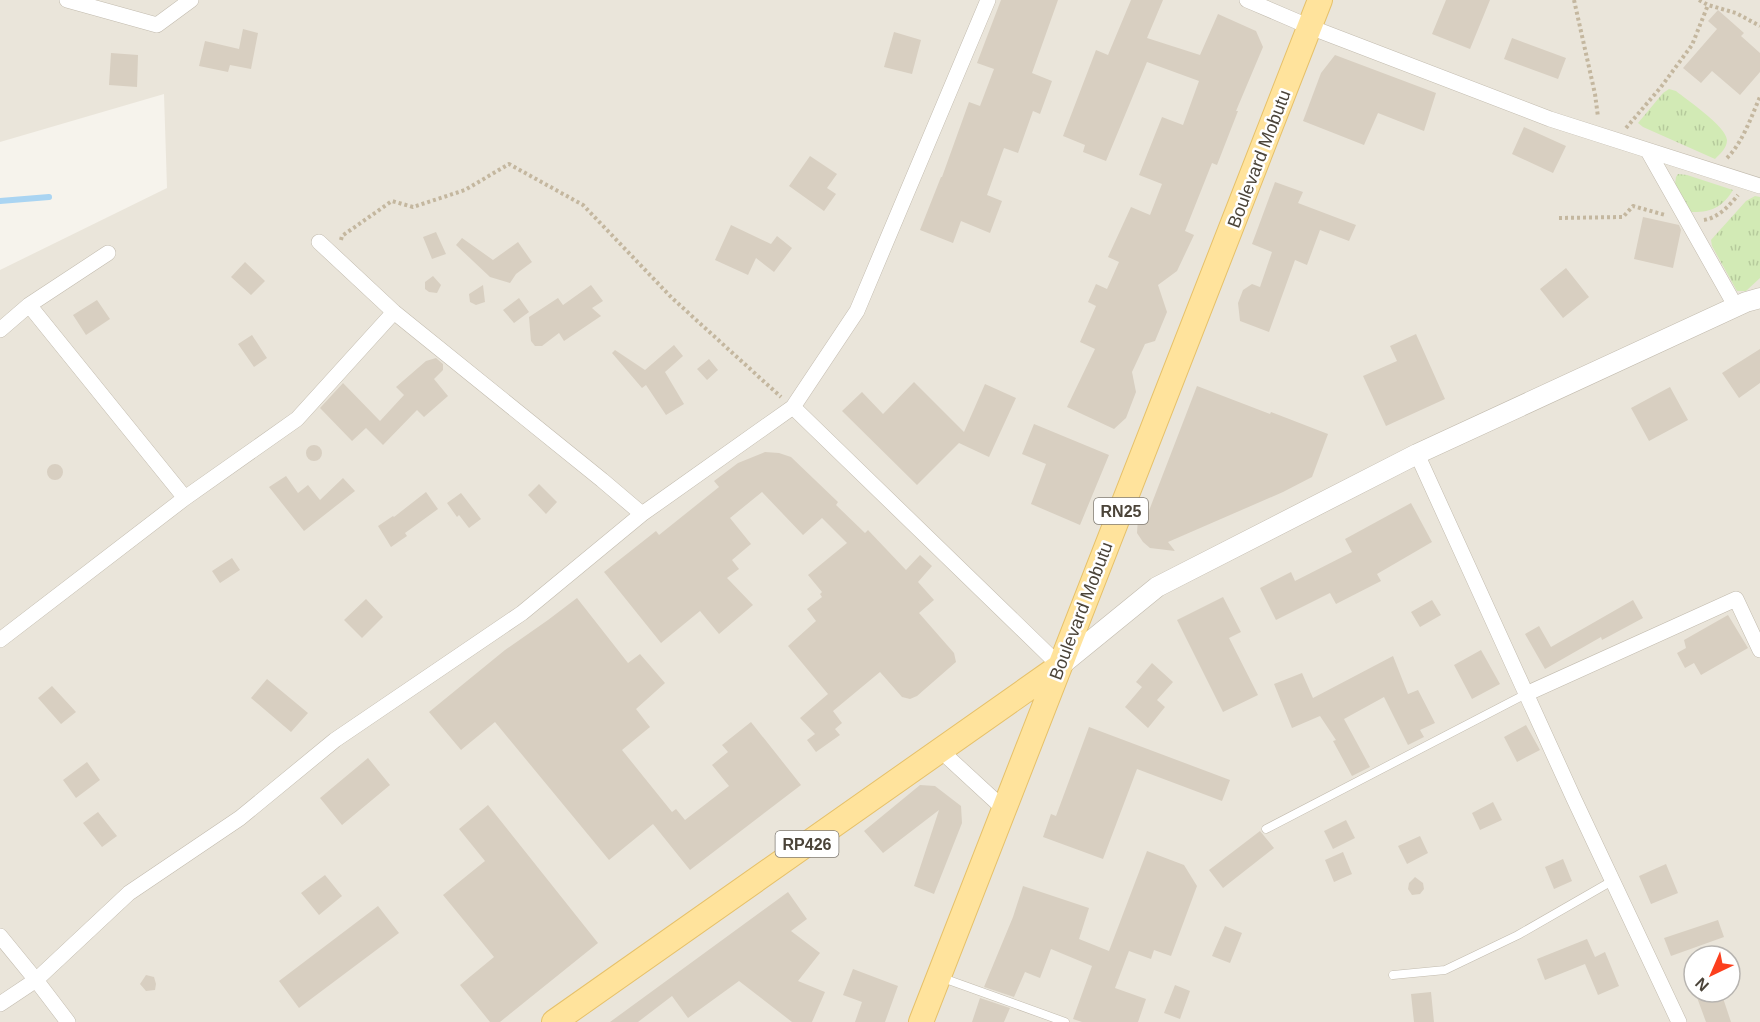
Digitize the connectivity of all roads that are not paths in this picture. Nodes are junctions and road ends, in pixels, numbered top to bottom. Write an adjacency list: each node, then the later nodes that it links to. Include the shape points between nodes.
1 (67, 0): 2 (street, via 157,25)
2 (191, 0)
3 (988, 0): 15 (street, via 857,311)
4 (1247, 0): 6 (street)
5 (1320, 0): 6 (main road, Boulevard Mobutu / RN25)
6 (1310, 27): 7 (street, via 1550,119); 22 (main road, Boulevard Mobutu / RN25)
7 (1648, 151): 8 (street); 11 (street, via 1689,222)
8 (1754, 184)
9 (319, 242): 13 (street)
10 (108, 254): 12 (street)
11 (1751, 299): 16 (street)
12 (29, 305): 14 (street); 17 (street)
13 (394, 312): 17 (street, via 297,418); 18 (street)
14 (0, 330)
15 (793, 407): 18 (street); 22 (street)
16 (1417, 454): 22 (street, via 1157,587); 23 (street)
17 (185, 498): 20 (street)
18 (642, 514): 31 (street, via 522,613 335,740 240,818 129,893)
19 (1752, 615): 21 (street); 23 (street, via 1736,599)
20 (0, 640)
21 (1760, 650)
22 (1060, 666): 24 (main road, RP426); 25 (main road, Boulevard Mobutu / RN25)
23 (1526, 694): 26 (lane); 27 (street)
24 (940, 750): 25 (street); 34 (main road, RP426)
25 (1004, 809): 30 (main road, Boulevard Mobutu / RN25)
26 (1266, 829)
27 (1612, 881): 29 (lane, via 1518,935 1445,970); 37 (street)
28 (0, 936): 31 (street)
29 (1393, 975)
30 (939, 976): 35 (main road, Boulevard Mobutu / RN25); 36 (lane)
31 (36, 980): 32 (street); 33 (street)
32 (0, 1005)
33 (68, 1022)
34 (554, 1022)
35 (921, 1022)
36 (1065, 1022)
37 (1679, 1022)

